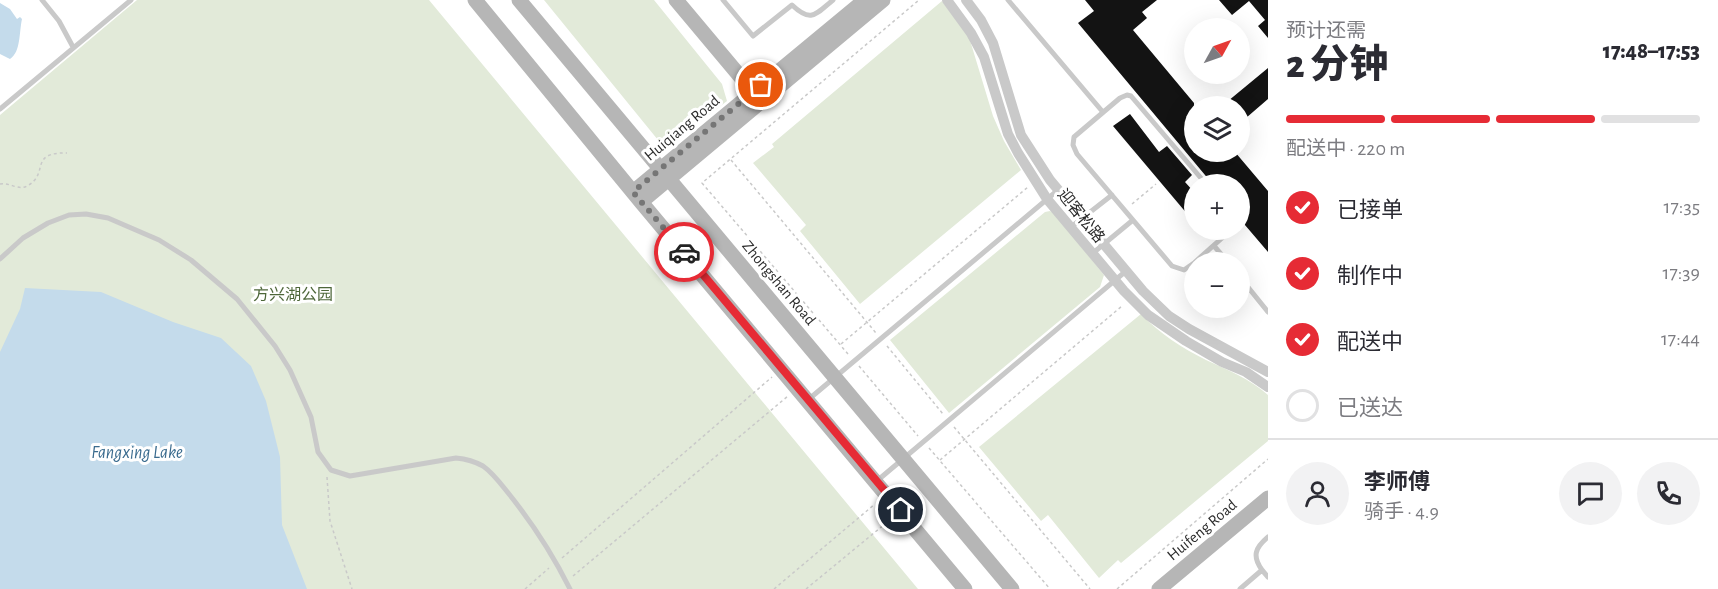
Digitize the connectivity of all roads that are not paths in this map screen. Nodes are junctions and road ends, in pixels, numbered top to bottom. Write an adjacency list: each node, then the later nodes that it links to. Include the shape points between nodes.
1 (42, 0): 15 (lane)
2 (131, 0): 15 (lane)
3 (475, 0): 23 (main road)
4 (519, 0): 19 (main road, Zhongshan Road)
5 (676, 0): 16 (main road)
6 (723, 0): 14 (lane, via 753,36)
7 (788, 0): 14 (lane)
8 (832, 0): 14 (lane, via 810,16)
9 (865, 0): 16 (main road, Huiqiang Road)
10 (883, 0): 16 (main road, Huiqiang Road)
11 (947, 0): 24 (street, 迎客松路, via 984,57 1008,134)
12 (966, 0): 21 (street, 迎客松路, via 993,43 1021,135)
13 (1008, 0): 18 (lane)
14 (792, 6)
15 (73, 47): 17 (lane)
16 (756, 96): 19 (main road, Huiqiang Road)
17 (0, 109)
18 (1102, 111): 20 (lane, via 1120,98 1131,96); 22 (lane, via 1075,135 1073,146)
19 (664, 174): 23 (main road, Huiqiang Road); 41 (main road, Zhongshan Road)
20 (1197, 174)
21 (1058, 190): 24 (lane); 25 (street, 迎客松路)
22 (1112, 195): 25 (lane); 26 (lane)
23 (637, 197): 43 (main road)
24 (1047, 199): 27 (street, 迎客松路); 41 (lane)
25 (1082, 219): 27 (lane); 29 (street, 迎客松路)
26 (1133, 220): 29 (lane); 35 (lane, via 1172,266)
27 (1071, 227): 33 (street, 迎客松路)
28 (1220, 240): 30 (lane)
29 (1104, 244): 33 (lane); 36 (street, 迎客松路)
30 (1214, 246): 31 (lane); 32 (lane)
31 (1207, 252)
32 (1219, 252)
33 (1093, 254): 37 (street, 迎客松路)
34 (0, 259): 52 (lane, via 23,238 69,216 108,218 159,240 191,260 237,299 275,346 302,396 318,452 327,465 338,474 350,476 468,459 498,481 522,510)
35 (1184, 270)
36 (1126, 271): 37 (lane); 40 (street, 迎客松路, via 1169,316)
37 (1115, 280): 42 (street, 迎客松路, via 1148,315); 44 (lane)
38 (1250, 290): 39 (lane)
39 (1268, 312)
40 (1268, 372)
41 (835, 377): 43 (lane); 44 (main road, Zhongshan Road)
42 (1268, 387)
43 (808, 400): 45 (main road)
44 (903, 459): 45 (lane); 54 (main road, Zhongshan Road)
45 (877, 481): 53 (main road)
46 (1268, 498): 51 (main road, Huifeng Road)
47 (1268, 508): 51 (main road, Huifeng Road)
48 (1268, 537): 49 (lane, via 1255,554)
49 (1262, 570): 50 (lane); 55 (lane)
50 (1268, 577)
51 (1166, 588)
52 (570, 589)
53 (965, 589)
54 (1012, 589)
55 (1240, 589)

